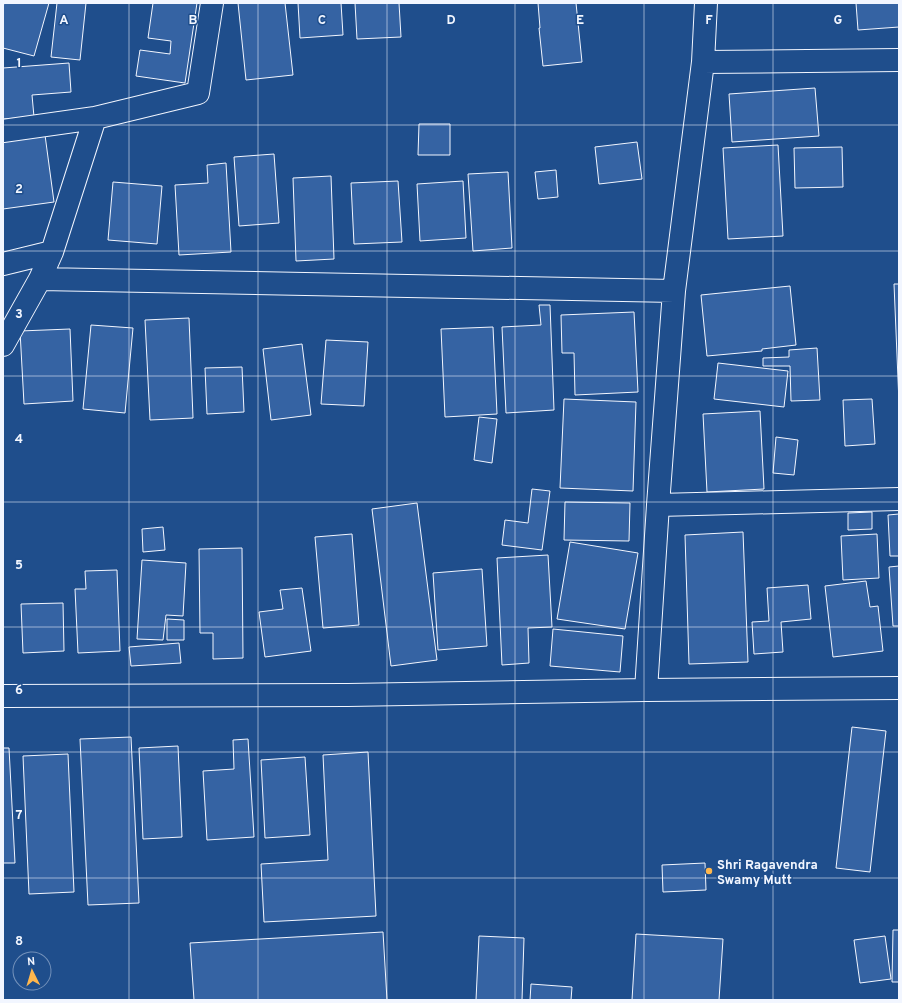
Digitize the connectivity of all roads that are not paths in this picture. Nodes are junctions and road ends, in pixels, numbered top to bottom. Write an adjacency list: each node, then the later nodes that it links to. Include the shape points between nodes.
1 (212, 3): 5 (street, via 198,93)
2 (706, 3): 4 (street)
3 (899, 60): 4 (street)
4 (703, 62): 10 (street)
5 (95, 118): 6 (street); 7 (street)
6 (3, 131)
7 (52, 252): 8 (street); 9 (street)
8 (3, 264)
9 (40, 279): 10 (street); 11 (street)
10 (674, 291): 13 (street)
11 (3, 344)
12 (899, 498): 13 (street)
13 (658, 505): 15 (street)
14 (899, 688): 15 (street)
15 (646, 690): 16 (street, via 348,695)
16 (3, 696)

